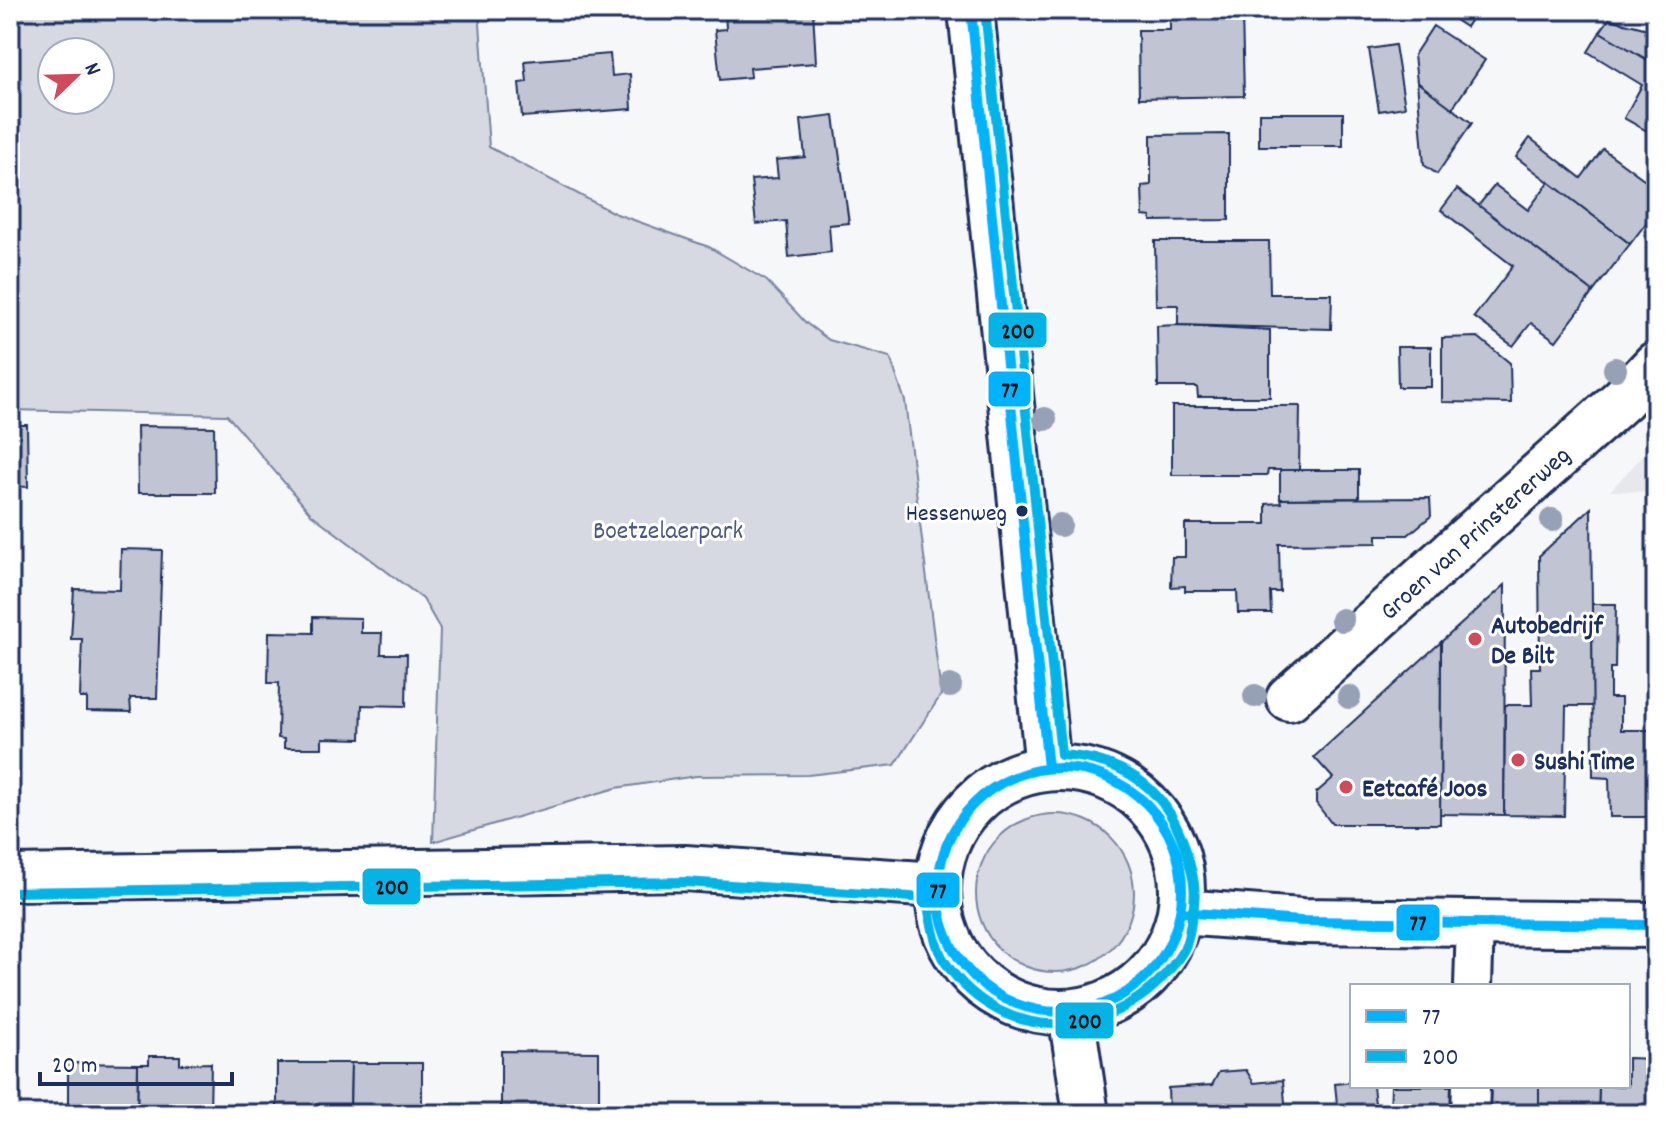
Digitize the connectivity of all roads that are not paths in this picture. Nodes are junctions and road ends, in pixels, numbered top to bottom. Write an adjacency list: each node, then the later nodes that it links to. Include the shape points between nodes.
1 (971, 10): 4 (street)
2 (1656, 364): 3 (street, Groen van Prinstererweg)
3 (1289, 698)
4 (1048, 768): 6 (street, via 1009,778 976,799 949,839); 7 (street, via 1109,777 1158,816 1174,845 1182,878)
5 (10, 878): 6 (street, via 685,868)
6 (937, 885): 11 (street, via 940,920 954,952 975,979 1003,1000 1036,1011)
7 (1181, 912): 8 (street, via 1301,921); 11 (street, via 1171,943 1142,981 1102,1007)
8 (1475, 922): 9 (street); 10 (lane)
9 (1656, 925)
10 (1473, 984)
11 (1071, 1013): 13 (street)
12 (1471, 1088): 14 (lane)
13 (1086, 1114)
14 (1470, 1114)

